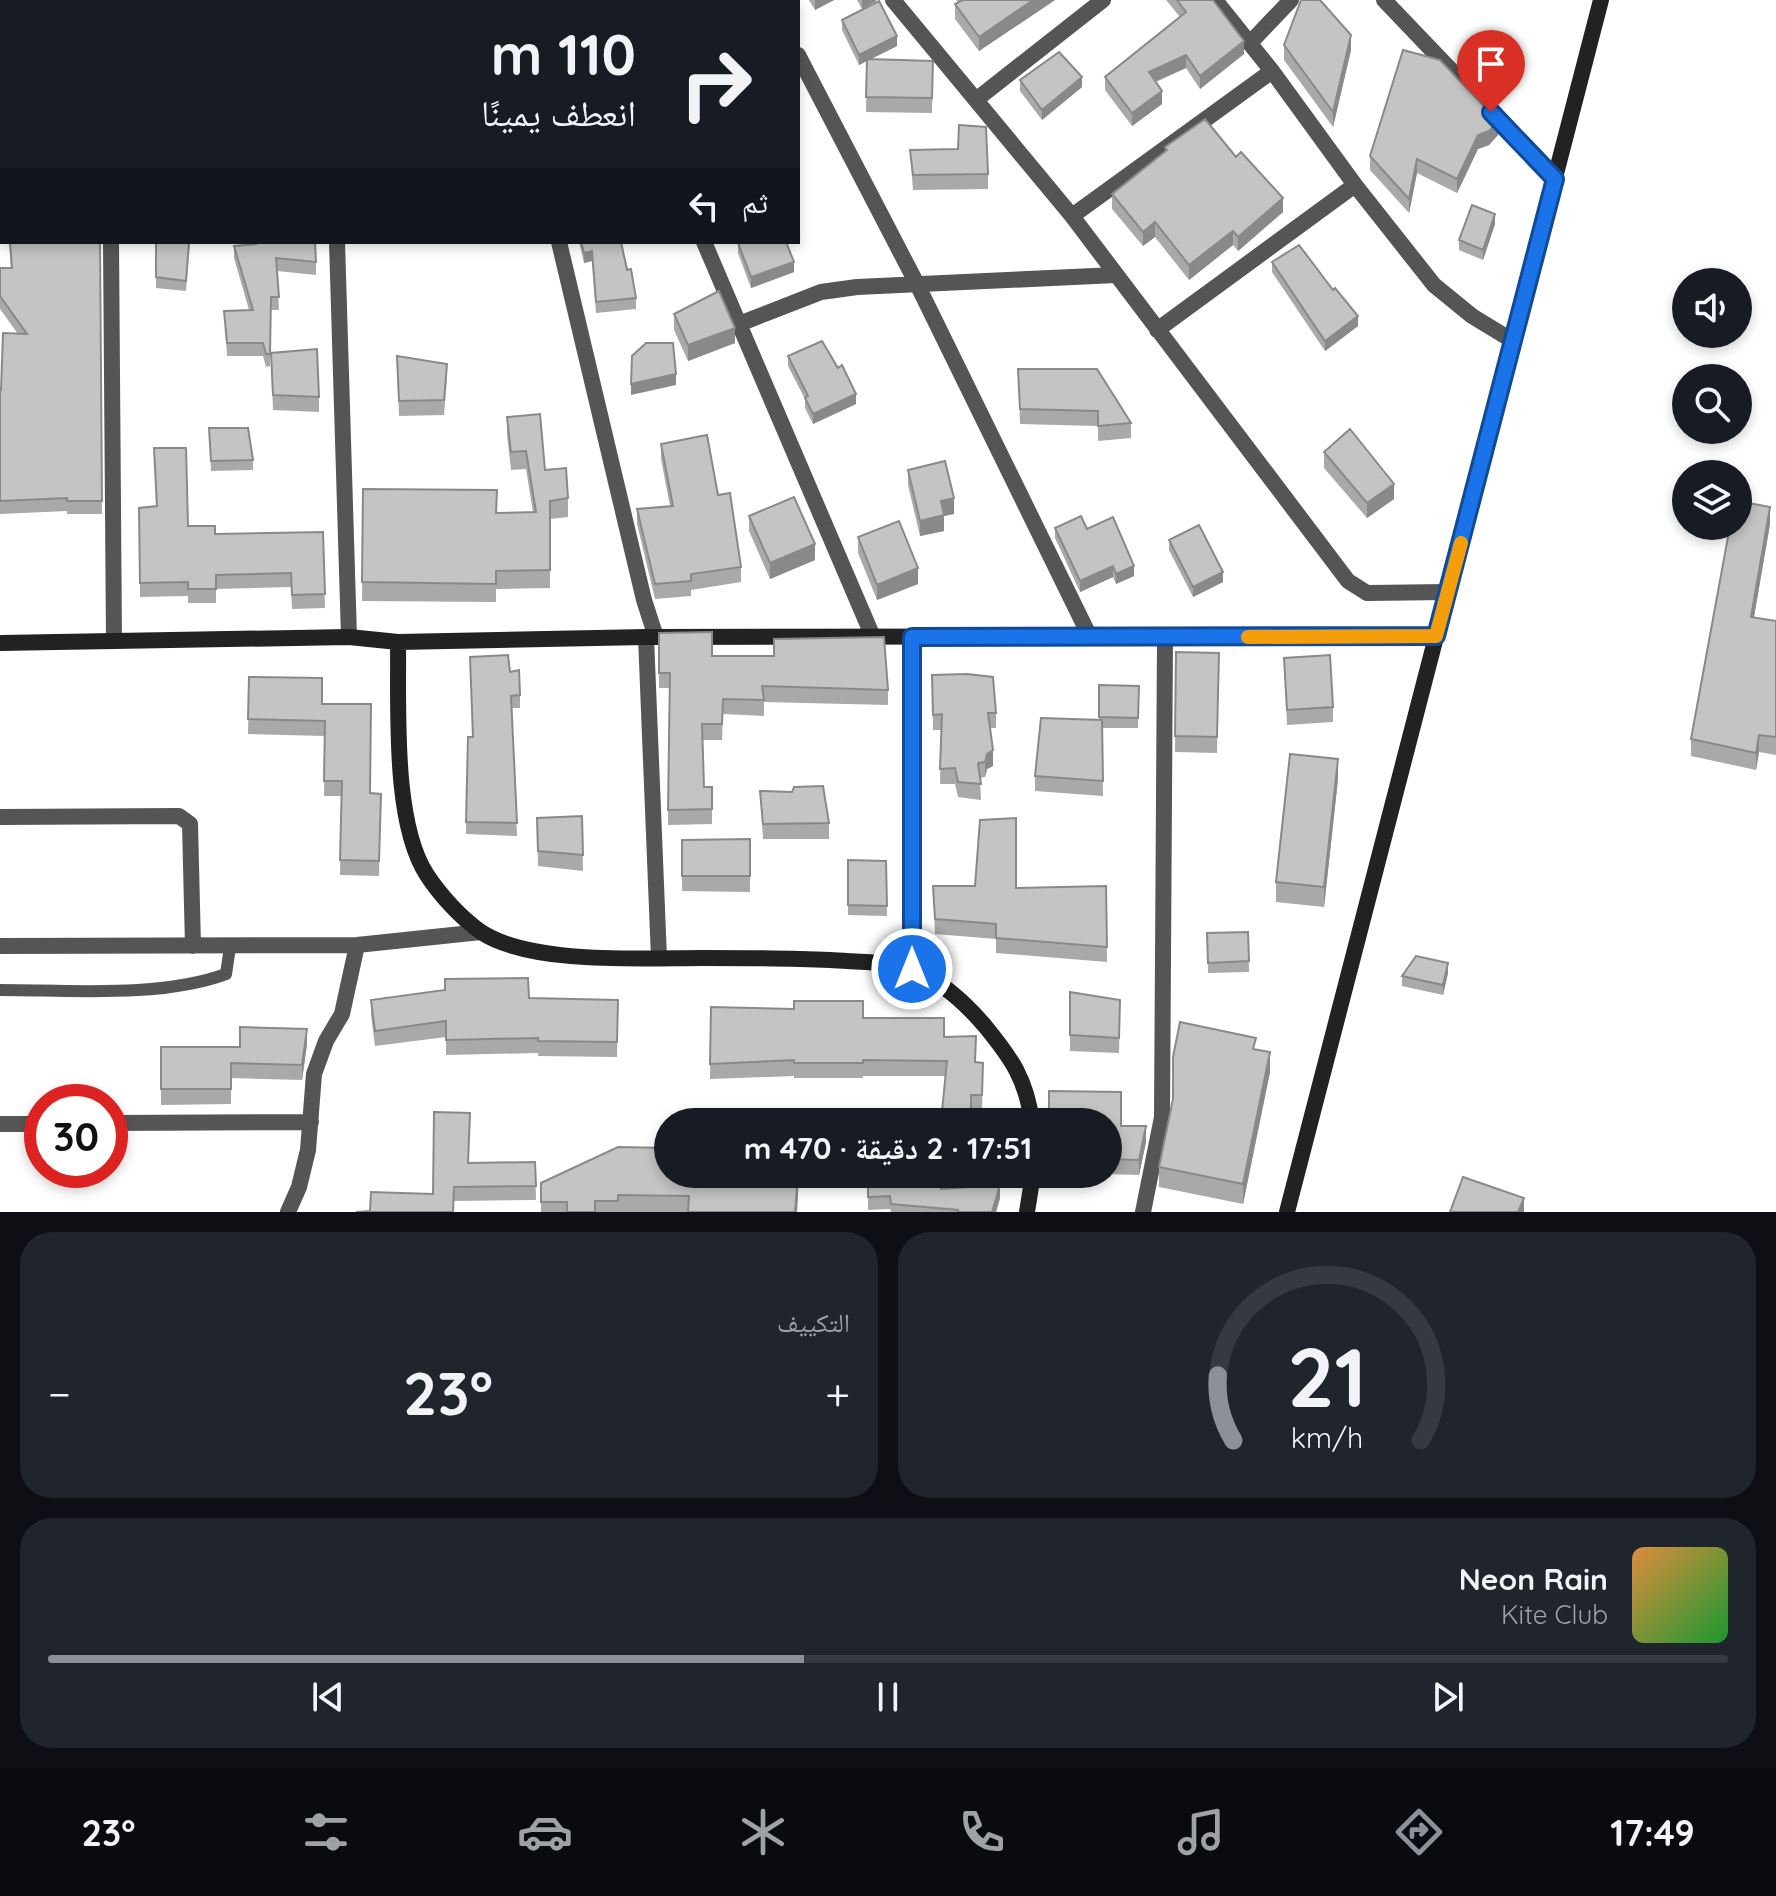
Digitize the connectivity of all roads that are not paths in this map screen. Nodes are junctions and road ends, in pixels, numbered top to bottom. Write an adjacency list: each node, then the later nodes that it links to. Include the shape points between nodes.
1 (893, 0): 10 (street)
2 (1103, 0): 10 (street)
3 (1215, 0): 7 (street)
4 (1291, 0): 7 (street)
5 (1384, 0): 11 (street)
6 (1601, 0): 11 (street)
7 (1250, 43): 9 (street)
8 (800, 59): 19 (street)
9 (1272, 71): 12 (street); 13 (street)
10 (977, 99): 13 (street)
11 (1555, 179): 22 (street)
12 (1355, 185): 21 (street); 22 (street, via 1434,285)
13 (1072, 216): 18 (street)
14 (111, 244): 31 (street)
15 (337, 244): 26 (street)
16 (559, 244): 27 (street)
17 (705, 244): 20 (street)
18 (1116, 275): 19 (street); 21 (street)
19 (918, 286): 20 (street, via 821,292); 24 (street)
20 (739, 324): 28 (street)
21 (1157, 330): 23 (street, via 1348,581 1367,593)
22 (1513, 341): 23 (street)
23 (1448, 592): 25 (street)
24 (1089, 635): 29 (street); 30 (street)
25 (1436, 636): 30 (street); 52 (street)
26 (349, 637): 31 (street); 32 (street)
27 (651, 637): 28 (street); 32 (street); 40 (street)
28 (873, 637): 29 (street)
29 (912, 637): 41 (street)
30 (1165, 638): 51 (street, via 1162,1117)
31 (114, 641): 33 (street)
32 (398, 642): 35 (street, via 400,766 414,843 426,873)
33 (0, 643)
34 (0, 817): 38 (street, via 179,816 190,824 193,843)
35 (481, 932): 36 (street); 40 (street, via 561,954)
36 (357, 945): 39 (street); 44 (street, via 342,1014 314,1074)
37 (0, 946): 38 (street)
38 (193, 946): 39 (street)
39 (230, 947): 42 (lane, via 226,974 200,984)
40 (659, 958): 41 (street, via 776,958)
41 (912, 969): 43 (street, via 972,1011 1012,1058)
42 (0, 990)
43 (1030, 1108)
44 (311, 1122): 45 (street); 49 (street, via 299,1187)
45 (128, 1123)
46 (0, 1124): 47 (street)
47 (24, 1124)
48 (1031, 1188): 50 (street)
49 (288, 1212)
50 (1027, 1212)
51 (1143, 1212)
52 (1287, 1212)

